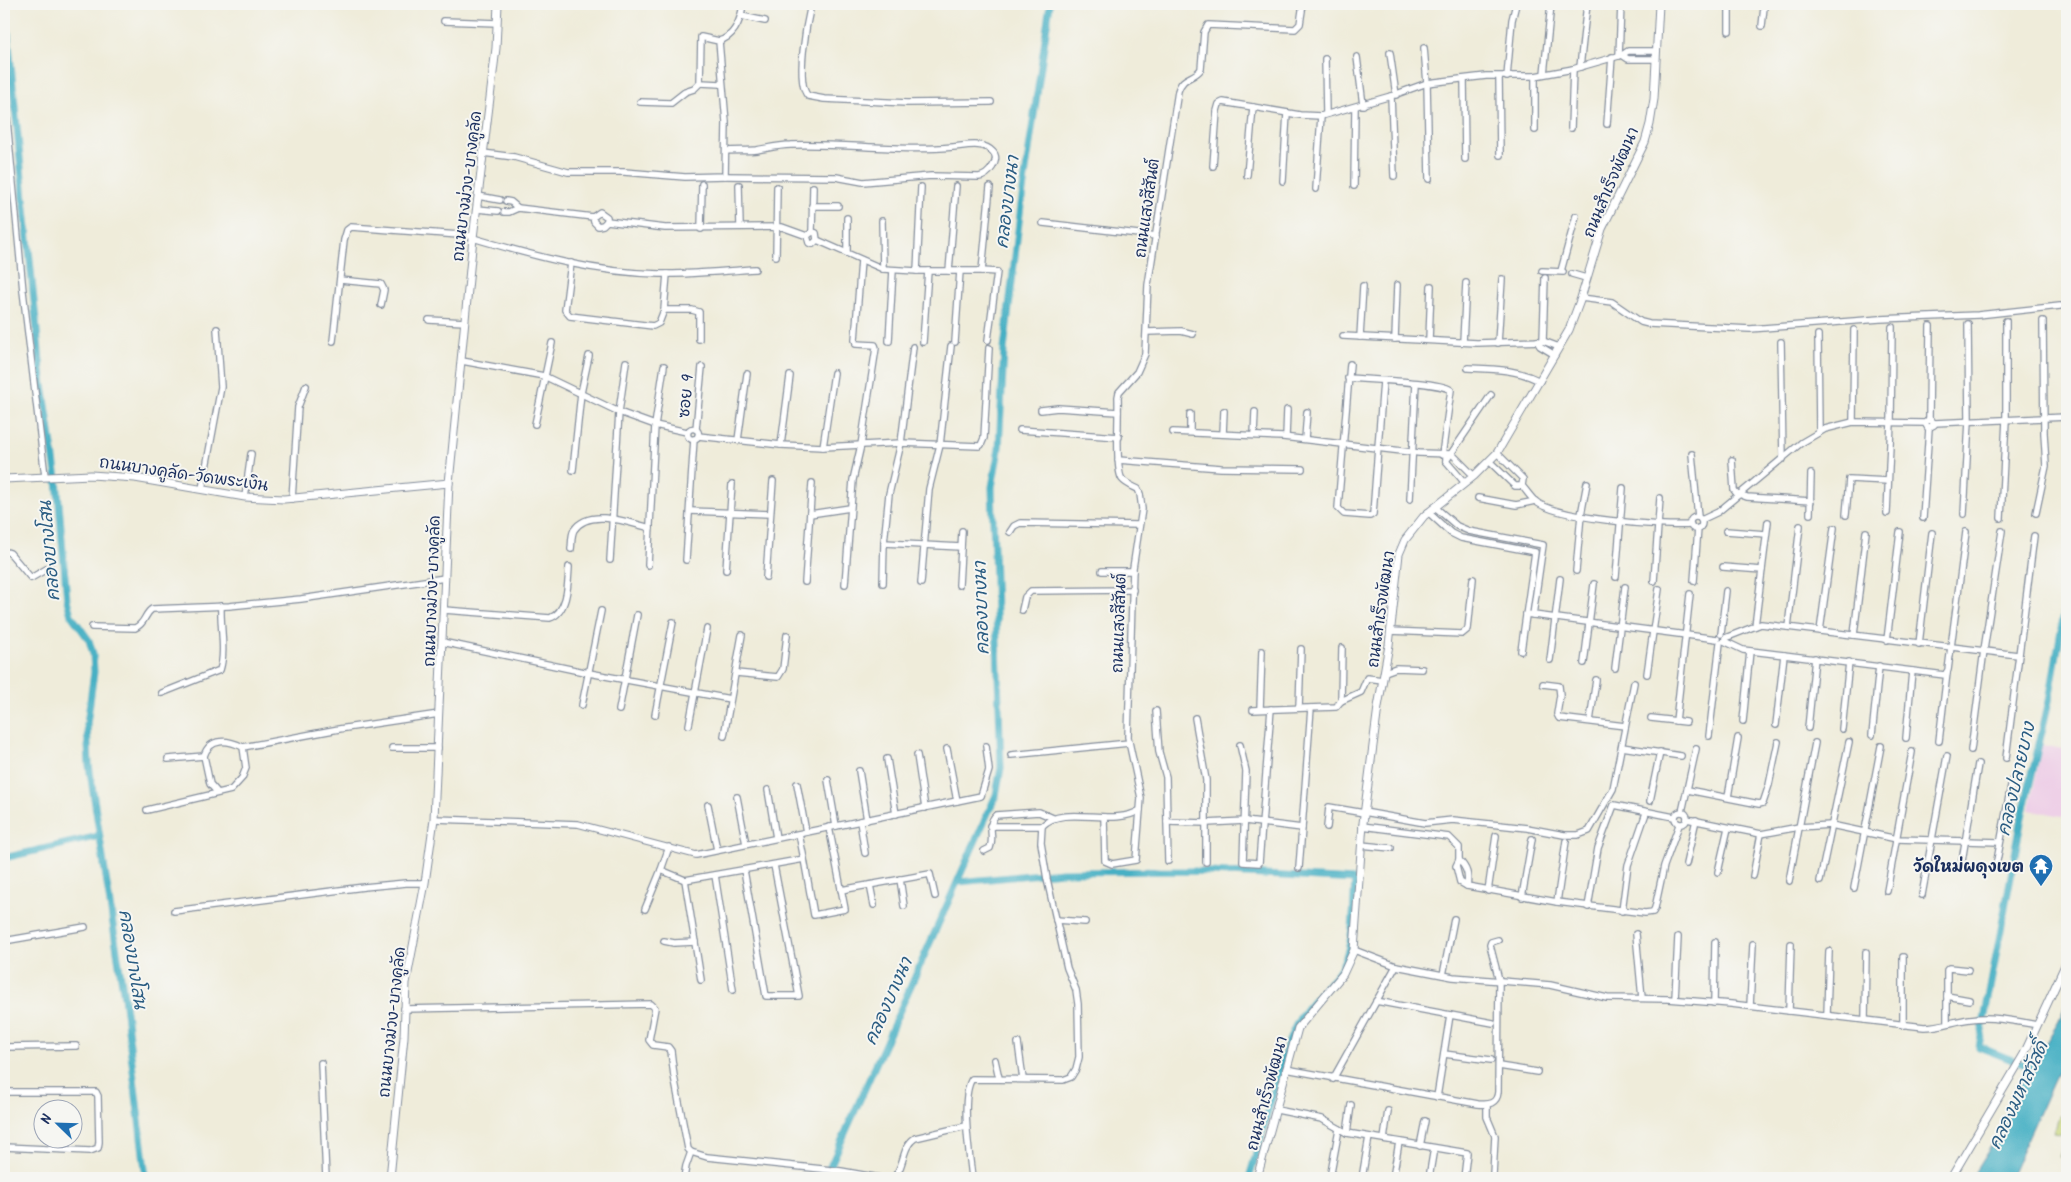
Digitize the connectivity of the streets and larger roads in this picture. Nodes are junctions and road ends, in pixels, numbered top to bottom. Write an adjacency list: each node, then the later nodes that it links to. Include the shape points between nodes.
1 (498, 4): 15 (street, ถนนบางม่วง-บางคูลัด)
2 (743, 4): 12 (street)
3 (812, 4): 40 (street, via 803,61 804,89 808,96 907,103)
4 (1304, 4): 84 (street, ถนนแสงสีสันต์, via 1300,24 1295,29 1212,24 1205,27 1201,69 1182,82 1178,92)
5 (1516, 4): 33 (street)
6 (1551, 4): 30 (street)
7 (1587, 4): 28 (street)
8 (1621, 4): 23 (street)
9 (1659, 4): 21 (street, ถนนสำเร็จพัฒนา)
10 (1685, 4): 11 (street)
11 (1729, 4): 16 (street, via 1762,5); 17 (street)
12 (741, 16): 14 (street); 18 (street, via 736,28 726,39)
13 (444, 21): 15 (street)
14 (765, 21)
15 (497, 23): 50 (street, ถนนบางม่วง-บางคูลัด)
16 (1762, 26)
17 (1729, 30)
18 (719, 41): 35 (street, via 701,37); 37 (street)
19 (1424, 48): 36 (street)
20 (4, 50): 211 (street, via 7,120 23,291)
21 (1656, 51): 23 (street, via 1628,51); 27 (street, ถนนสำเร็จพัฒนา)
22 (1390, 53): 38 (street)
23 (1620, 55): 25 (street); 27 (street)
24 (1358, 57): 41 (street)
25 (1612, 57): 28 (street); 46 (street)
26 (1325, 59): 45 (street)
27 (1656, 59): 103 (street, ถนนสำเร็จพัฒนา, via 1654,99 1645,142 1602,229)
28 (1580, 67): 29 (street)
29 (1573, 69): 30 (street); 47 (street)
30 (1544, 74): 32 (street)
31 (1499, 76): 33 (street); 34 (street); 51 (street)
32 (1534, 76): 33 (street); 48 (street)
33 (1507, 77)
34 (1464, 79): 36 (street); 52 (street)
35 (700, 83): 37 (street); 39 (street, via 671,104)
36 (1428, 83): 38 (street); 57 (street)
37 (721, 84): 49 (street)
38 (1394, 96): 41 (street); 56 (street)
39 (640, 102)
40 (990, 102)
41 (1363, 105): 43 (street)
42 (1253, 107): 44 (street); 53 (street, via 1227,102 1219,104); 54 (street)
43 (1356, 107): 45 (street); 62 (street)
44 (1287, 113): 45 (street); 58 (street)
45 (1323, 115): 67 (street)
46 (1607, 124)
47 (1570, 128)
48 (1535, 130)
49 (726, 150): 55 (street); 55 (street, via 791,145 940,148 981,145 994,152 995,157 985,177 932,176 863,182 836,177)
50 (483, 153): 55 (street, via 514,157 568,172); 68 (street, ถนนบางม่วง-บางคูลัด)
51 (1500, 155)
52 (1465, 159)
53 (1213, 166)
54 (1247, 175)
55 (725, 176)
56 (1394, 176)
57 (1429, 179)
58 (1283, 181)
59 (702, 184): 81 (street)
60 (739, 185): 79 (street)
61 (956, 186): 96 (street)
62 (1354, 186)
63 (777, 187): 80 (street)
64 (813, 187): 69 (street)
65 (921, 187): 94 (street)
66 (990, 187): 98 (street)
67 (1316, 190)
68 (478, 196): 71 (street, via 511,202); 72 (street, ถนนบางม่วง-บางคูลัด)
69 (812, 206): 70 (street); 82 (street)
70 (838, 206)
71 (518, 208): 72 (street, via 509,212); 74 (street)
72 (476, 209): 85 (street, ถนนบางม่วง-บางคูลัด)
73 (1576, 216): 99 (street, via 1562,272)
74 (593, 217): 76 (street, via 600,212); 76 (street, via 598,226)
75 (847, 218): 87 (street)
76 (607, 221): 81 (street)
77 (882, 221): 91 (street)
78 (1043, 223): 84 (street)
79 (740, 227): 80 (street); 81 (street)
80 (776, 227): 83 (street); 88 (street)
81 (701, 229)
82 (812, 232): 83 (street); 86 (street)
83 (806, 236): 86 (street, via 809,243)
84 (1156, 236): 123 (street, ถนนแสงสีสันต์, via 1148,285)
85 (473, 237): 90 (street); 104 (street, via 351,227 344,240); 117 (street, ถนนบางม่วง-บางคูลัด)
86 (818, 240): 87 (street)
87 (847, 253): 89 (street)
88 (776, 256)
89 (861, 260): 91 (street); 195 (street, via 856,342 876,348)
90 (571, 264): 100 (street); 113 (street, via 565,310 570,316 653,326 659,323)
91 (883, 268): 93 (street)
92 (755, 270): 100 (street)
93 (893, 270): 94 (street); 133 (street)
94 (917, 271): 95 (street)
95 (928, 271): 96 (street); 135 (street)
96 (949, 271): 97 (street)
97 (960, 271): 98 (street); 196 (street)
98 (982, 271): 130 (street, via 997,272)
99 (1542, 271)
100 (667, 274): 113 (street)
101 (1572, 274): 103 (street)
102 (1545, 278): 134 (street)
103 (1586, 278): 110 (street, ถนนสำเร็จพัฒนา)
104 (340, 280): 111 (street, via 381,284 384,290); 132 (street)
105 (1502, 280): 139 (street)
106 (1466, 283): 136 (street)
107 (1397, 285): 129 (street)
108 (1363, 286): 127 (street)
109 (1431, 286): 131 (street)
110 (1581, 298): 112 (street, via 1612,302 1649,324 1750,329 1978,315); 141 (street, ถนนสำเร็จพัฒนา)
111 (381, 305)
112 (2060, 306)
113 (664, 310): 128 (street, via 699,312)
114 (429, 320): 117 (street)
115 (2006, 321): 172 (street)
116 (2043, 321): 171 (street)
117 (465, 322): 145 (street, ถนนบางม่วง-บางคูลัด)
118 (1968, 324): 175 (street)
119 (1930, 326): 176 (street)
120 (1892, 327): 174 (street)
121 (217, 329): 223 (street, via 220,387)
122 (1854, 330): 173 (street)
123 (1147, 332): 124 (street); 166 (street, ถนนแสงสีสันต์, via 1142,364 1119,392)
124 (1193, 334)
125 (1818, 335): 184 (street)
126 (1343, 336): 127 (street)
127 (1360, 337): 129 (street)
128 (699, 338)
129 (1395, 339): 131 (street)
130 (988, 340)
131 (1429, 340): 136 (street)
132 (333, 341)
133 (889, 341)
134 (1540, 341): 139 (street); 141 (street); 143 (street, via 1540,346)
135 (923, 342)
136 (1463, 342): 139 (street)
137 (1781, 342): 204 (street)
138 (552, 343): 153 (street)
139 (1498, 343)
140 (913, 347): 192 (street)
141 (1559, 347): 143 (street, ถนนสำเร็จพัฒนา)
142 (989, 348): 196 (street, via 982,445)
143 (1555, 355): 157 (street, ถนนสำเร็จพัฒนา)
144 (588, 356): 160 (street)
145 (462, 361): 153 (street); 216 (street, ถนนบางม่วง-บางคูลัด)
146 (626, 362): 165 (street)
147 (1350, 364): 155 (street)
148 (664, 366): 178 (street)
149 (702, 367): 179 (street, ซอย 9)
150 (1468, 368): 157 (street, via 1516,371)
151 (834, 373): 197 (street)
152 (746, 374): 191 (street)
153 (544, 376): 160 (street); 177 (street)
154 (790, 376): 194 (street)
155 (1348, 378): 156 (street); 193 (street)
156 (1383, 381): 158 (street); 198 (street)
157 (1540, 381): 200 (street, ถนนสำเร็จพัฒนา)
158 (1416, 384): 199 (street); 203 (street, via 1451,390)
159 (306, 386): 228 (street, via 298,407)
160 (581, 393): 165 (street); 209 (street)
161 (1490, 396): 203 (street)
162 (1041, 410): 166 (street)
163 (1287, 410): 189 (street)
164 (1224, 411): 185 (street)
165 (619, 412): 178 (street); 245 (street)
166 (1118, 412): 188 (street, ถนนแสงสีสันต์)
167 (1255, 412): 186 (street)
168 (1307, 412): 190 (street)
169 (1190, 414): 183 (street)
170 (2067, 417): 171 (street)
171 (2044, 418): 172 (street); 238 (street, via 2046,466)
172 (2006, 420): 175 (street); 247 (street)
173 (1853, 422): 174 (street); 184 (street)
174 (1891, 422): 176 (street); 215 (street)
175 (1969, 422): 176 (street); 242 (street)
176 (1929, 423): 246 (street)
177 (534, 424)
178 (656, 424): 181 (street); 255 (street)
179 (696, 429): 181 (street); 187 (street)
180 (1020, 430): 188 (street)
181 (687, 432): 187 (street, via 688,437)
182 (1173, 432): 183 (street)
183 (1190, 432): 185 (street)
184 (1819, 432): 204 (street)
185 (1223, 434): 186 (street)
186 (1254, 435): 189 (street)
187 (696, 437): 191 (street); 234 (street)
188 (1119, 437): 205 (street, ถนนแสงสีสันต์)
189 (1286, 437): 190 (street)
190 (1305, 439): 193 (street)
191 (738, 440): 194 (street)
192 (901, 443): 195 (street); 196 (street); 269 (street, via 889,494)
193 (1342, 444): 198 (street); 198 (street, via 1338,508 1344,514 1373,514)
194 (780, 445): 197 (street)
195 (861, 445): 197 (street); 233 (street)
196 (940, 445): 271 (street, via 929,490)
197 (823, 447)
198 (1378, 448): 199 (street)
199 (1412, 452): 203 (street); 229 (street)
200 (1497, 453): 207 (street, ถนนสำเร็จพัฒนา); 221 (street, via 1523,479)
201 (250, 454): 225 (street)
202 (1692, 454): 248 (street)
203 (1447, 456): 212 (street); 218 (street)
204 (1783, 459): 224 (street)
205 (1118, 460): 208 (street, via 1221,468); 251 (street, ถนนแสงสีสันต์, via 1122,480 1138,489 1140,494)
206 (1732, 460): 224 (street, via 1734,490)
207 (1490, 461): 212 (street, ถนนสำเร็จพัฒนา); 221 (street, via 1515,486)
208 (1302, 469)
209 (573, 470)
210 (1812, 474): 231 (street)
211 (46, 476): 213 (street, ถนนบางคูลัด-วัดพระเงิน); 223 (street, ถนนบางคูลัด-วัดพระเงิน, via 91,474)
212 (1474, 476): 218 (street, ถนนสำเร็จพัฒนา)
213 (4, 478)
214 (773, 480): 239 (street)
215 (1888, 481): 237 (street); 244 (street, via 1849,478)
216 (449, 483): 228 (street, ถนนบางคูลัด-วัดพระเงิน); 290 (street, ถนนบางม่วง-บางคูลัด)
217 (812, 483): 240 (street)
218 (1465, 483): 232 (street, ถนนสำเร็จพัฒนา)
219 (1587, 483): 243 (street)
220 (732, 484): 236 (street)
221 (1522, 486): 230 (street)
222 (1623, 488): 249 (street)
223 (202, 489): 225 (street, ถนนบางคูลัด-วัดพระเงิน)
224 (1739, 495): 231 (street); 248 (street, via 1711,517)
225 (245, 497): 228 (street, ถนนบางคูลัด-วัดพระเงิน)
226 (1478, 498): 230 (street, via 1516,505)
227 (1660, 498): 252 (street)
228 (292, 499)
229 (1410, 499)
230 (1535, 501): 243 (street)
231 (1811, 501): 241 (street)
232 (1435, 507): 235 (street, ถนนสำเร็จพัฒนา); 267 (street, via 1457,526)
233 (850, 508): 240 (street); 298 (street)
234 (690, 511): 236 (street); 278 (street)
235 (1428, 512): 270 (street, via 1460,538); 321 (street, ถนนสำเร็จพัฒนา, via 1404,540 1399,554)
236 (730, 513): 239 (street); 283 (street)
237 (1887, 513)
238 (2036, 513)
239 (770, 514): 288 (street)
240 (810, 514): 294 (street)
241 (1810, 514)
242 (1964, 514)
243 (1581, 515): 249 (street); 287 (street)
244 (1846, 515)
245 (612, 518): 255 (street); 274 (street, via 595,518 580,524 572,534); 277 (street)
246 (1923, 518)
247 (2001, 518)
248 (1700, 519): 253 (street, via 1692,518); 256 (street)
249 (1619, 522): 252 (street); 289 (street)
250 (1768, 522): 266 (street)
251 (1139, 525): 261 (street, via 1020,523); 286 (street, ถนนแสงสีสันต์)
252 (1659, 525): 253 (street); 293 (street)
253 (1690, 525): 256 (street)
254 (1800, 526): 319 (street)
255 (650, 528): 279 (street)
256 (1698, 528): 295 (street)
257 (1834, 528): 323 (street)
258 (962, 531): 273 (street)
259 (1726, 531): 266 (street)
260 (2002, 531): 335 (street)
261 (1010, 532)
262 (1866, 532): 327 (street)
263 (1900, 532): 329 (street)
264 (1966, 532): 332 (street)
265 (1932, 533): 331 (street)
266 (1766, 534): 284 (street)
267 (1494, 536): 270 (street); 272 (street)
268 (2034, 536): 339 (street)
269 (884, 543): 271 (street); 296 (street)
270 (1493, 544): 276 (street)
271 (924, 545): 273 (street); 297 (street)
272 (1543, 545): 276 (street); 312 (street)
273 (961, 547): 300 (street)
274 (571, 549)
275 (4, 551): 280 (street, via 10,553 31,578)
276 (1535, 552): 310 (street)
277 (610, 560)
278 (686, 560)
279 (648, 565)
280 (50, 567)
281 (569, 567): 307 (street, via 563,605 559,613 550,618)
282 (1723, 567): 284 (street)
283 (726, 570)
284 (1762, 570): 317 (street)
285 (1102, 571): 286 (street)
286 (1133, 571): 303 (street, ถนนแสงสีสันต์)
287 (1576, 571)
288 (766, 577)
289 (1616, 577)
290 (444, 578): 306 (street, via 338,595); 307 (street, ถนนบางม่วง-บางคูลัด)
291 (1473, 579): 321 (street, via 1466,632)
292 (1560, 579): 313 (street)
293 (1654, 581)
294 (805, 582)
295 (1694, 582)
296 (883, 583)
297 (921, 583)
298 (845, 584)
299 (1594, 584): 315 (street)
300 (959, 585)
301 (1625, 587): 316 (street)
302 (1658, 589): 322 (street)
303 (1133, 590): 308 (street, via 1031,591); 390 (street, ถนนแสงสีสันต์)
304 (1726, 591): 328 (street)
305 (1690, 594): 326 (street)
306 (221, 606): 318 (street, via 152,609 144,622 135,628); 360 (street, via 223,657 220,670)
307 (444, 610): 330 (street, ถนนบางม่วง-บางคูลัด)
308 (1022, 610)
309 (601, 611): 349 (street)
310 (1526, 614): 312 (street); 337 (street)
311 (637, 615): 354 (street)
312 (1533, 615): 313 (street)
313 (1555, 618): 315 (street); 342 (street)
314 (673, 622): 358 (street)
315 (1589, 622): 316 (street); 344 (street)
316 (1621, 626): 322 (street); 347 (street)
317 (1755, 626): 319 (street); 328 (street)
318 (92, 627)
319 (1788, 627): 323 (street)
320 (707, 630): 359 (street)
321 (1390, 631): 353 (street, ถนนสำเร็จพัฒนา)
322 (1654, 631): 326 (street); 352 (street)
323 (1820, 631): 327 (street)
324 (742, 635): 350 (street)
325 (787, 635): 350 (street, via 783,669 778,677)
326 (1686, 635): 328 (street); 373 (street)
327 (1854, 635): 329 (street)
328 (1722, 639): 338 (street, via 1734,647); 384 (street)
329 (1887, 640): 331 (street)
330 (442, 642): 349 (street); 369 (street, ถนนบางม่วง-บางคูลัด)
331 (1919, 644): 332 (street)
332 (1951, 646): 335 (street); 351 (street)
333 (1342, 648): 362 (street)
334 (1301, 649): 364 (street)
335 (1984, 650): 339 (street); 401 (street)
336 (1262, 651): 366 (street, via 1256,710)
337 (1521, 651)
338 (1750, 651): 340 (street); 374 (street)
339 (2018, 654): 409 (street)
340 (1784, 655): 341 (street); 378 (street)
341 (1815, 658): 343 (street); 380 (street)
342 (1550, 660)
343 (1849, 662): 345 (street); 381 (street)
344 (1584, 663)
345 (1879, 666): 348 (street); 382 (street)
346 (1422, 668): 353 (street, via 1396,668)
347 (1616, 668)
348 (1912, 671): 351 (street); 386 (street)
349 (589, 673): 354 (street); 363 (street)
350 (736, 673): 361 (street)
351 (1947, 673): 387 (street)
352 (1647, 674)
353 (1384, 676): 362 (street, via 1367,678 1362,692); 429 (street, ถนนสำเร็จพัฒนา)
354 (625, 679): 358 (street); 367 (street)
355 (1596, 680): 375 (street)
356 (1634, 683): 379 (street)
357 (1543, 684): 375 (street, via 1559,686 1559,718)
358 (660, 686): 359 (street); 370 (street)
359 (695, 692): 361 (street); 377 (street)
360 (162, 693)
361 (730, 699): 383 (street)
362 (1341, 702): 365 (street, via 1336,707)
363 (582, 705)
364 (1299, 708): 365 (street); 366 (street)
365 (1311, 708): 453 (street)
366 (1271, 709): 443 (street)
367 (619, 710)
368 (1156, 711): 441 (street, via 1159,752 1166,778)
369 (439, 714): 396 (street); 398 (street, ถนนบางม่วง-บางคูลัด)
370 (654, 716)
371 (1195, 718): 442 (street, via 1206,780)
372 (1652, 718): 373 (street)
373 (1676, 721): 376 (street)
374 (1743, 721)
375 (1590, 722): 379 (street)
376 (1686, 722)
377 (689, 725)
378 (1776, 725)
379 (1625, 726): 394 (street)
380 (1808, 728)
381 (1842, 729)
382 (1872, 735)
383 (724, 736)
384 (1709, 736)
385 (1738, 738): 421 (street)
386 (1906, 738)
387 (1939, 741)
388 (1778, 742): 421 (street, via 1763,803)
389 (1849, 742): 449 (street)
390 (1129, 743): 405 (street); 427 (street, ถนนแสงสีสันต์, via 1140,791)
391 (1815, 744): 452 (street)
392 (1240, 745): 440 (street, via 1246,771)
393 (986, 746): 422 (street, via 989,770 981,796)
394 (1622, 746): 402 (street); 429 (street, via 1611,795 1589,831 1578,834 1453,820 1425,823)
395 (1881, 746): 456 (street)
396 (243, 747): 406 (street, via 219,741 209,747); 419 (street, via 246,768 242,778 231,790)
397 (392, 748): 398 (street)
398 (438, 748): 436 (street, ถนนบางม่วง-บางคูลัด)
399 (947, 749): 422 (street)
400 (1696, 749): 418 (street)
401 (1971, 750)
402 (1660, 752): 407 (street); 423 (street)
403 (1912, 752): 462 (street)
404 (917, 755): 425 (street)
405 (1011, 755)
406 (204, 756): 410 (street); 419 (street, via 210,784)
407 (1681, 756)
408 (1947, 756): 463 (street)
409 (2006, 758)
410 (168, 759)
411 (887, 760): 431 (street)
412 (1978, 764): 465 (street)
413 (859, 771): 437 (street)
414 (828, 780): 445 (street)
415 (2012, 780): 466 (street)
416 (797, 784): 455 (street)
417 (768, 790): 460 (street)
418 (1688, 790): 421 (street); 428 (street)
419 (218, 792): 426 (street)
420 (737, 797): 467 (street)
421 (1728, 797)
422 (957, 801): 425 (street)
423 (1650, 801)
424 (708, 805): 471 (street)
425 (926, 808): 431 (street)
426 (147, 810)
427 (1140, 810): 432 (street, via 1125,817); 432 (street, ถนนแสงสีสันต์, via 1136,860 1112,864 1105,861)
428 (1682, 812): 433 (street); 435 (street)
429 (1364, 813): 448 (street, ถนนสำเร็จพัฒนา); 451 (street, via 1329,807)
430 (1646, 813): 433 (street); 505 (street, via 1614,805 1598,848); 508 (street, via 1628,865)
431 (896, 814): 437 (street)
432 (1104, 817): 434 (street)
433 (1674, 817): 444 (street)
434 (1053, 818): 446 (street, via 1039,812 996,815); 447 (street)
435 (1687, 819): 438 (street); 444 (street)
436 (434, 820): 469 (street, via 578,824); 492 (street, ถนนบางม่วง-บางคูลัด)
437 (867, 820): 439 (street)
438 (1696, 820): 454 (street); 479 (street)
439 (860, 821): 445 (street); 473 (street)
440 (1245, 821): 442 (street); 443 (street); 443 (street, via 1243,862 1259,863)
441 (1167, 822): 442 (street); 476 (street)
442 (1206, 823): 478 (street)
443 (1262, 823): 453 (street)
444 (1679, 825): 508 (street, via 1664,866 1653,912)
445 (836, 826): 450 (street)
446 (990, 826): 447 (street); 472 (street, via 993,840 990,848)
447 (1042, 826): 510 (street, via 1041,842)
448 (1362, 826): 468 (street, ถนนสำเร็จพัฒนา); 475 (street, via 1449,837 1459,847)
449 (1831, 826): 452 (street); 456 (street); 491 (street)
450 (829, 827): 455 (street); 496 (street)
451 (1327, 827)
452 (1799, 827): 458 (street); 490 (street)
453 (1302, 828): 482 (street)
454 (1728, 828): 458 (street); 485 (street)
455 (806, 832): 457 (street)
456 (1866, 832): 462 (street); 495 (street)
457 (799, 834): 460 (street); 474 (street)
458 (1761, 834): 487 (street)
459 (1496, 836): 497 (street)
460 (776, 838): 467 (street)
461 (1532, 839): 501 (street)
462 (1897, 839): 463 (street); 498 (street)
463 (1931, 840): 465 (street); 499 (street)
464 (1566, 841): 502 (street)
465 (1965, 841): 466 (street); 477 (street)
466 (1999, 842): 481 (street)
467 (746, 844): 471 (street)
468 (1361, 845): 470 (street); 522 (street, ถนนสำเร็จพัฒนา)
469 (669, 847): 471 (street, via 696,855); 483 (street)
470 (1391, 848)
471 (717, 850)
472 (984, 851)
473 (865, 852)
474 (804, 859): 480 (street); 496 (street, via 814,915 845,909)
475 (1459, 860): 494 (street, via 1465,865 1469,878); 494 (street, via 1456,866 1460,882)
476 (1168, 861)
477 (1962, 861)
478 (1206, 862)
479 (1686, 864)
480 (774, 865): 484 (street); 484 (street, via 799,996 766,996)
481 (1996, 866)
482 (1299, 868)
483 (661, 870): 489 (street); 506 (street)
484 (744, 870): 486 (street)
485 (1718, 872)
486 (715, 875): 489 (street); 532 (street)
487 (1753, 876)
488 (900, 879): 493 (street); 500 (street, via 930,874); 504 (street)
489 (685, 880): 518 (street)
490 (1789, 881)
491 (1820, 881)
492 (425, 884): 507 (street, via 364,887); 540 (street, ถนนบางม่วง-บางคูลัด, via 410,955)
493 (870, 885): 496 (street); 503 (street)
494 (1467, 886): 497 (street)
495 (1854, 888)
496 (841, 890)
497 (1488, 891): 501 (street)
498 (1887, 891)
499 (1922, 895)
500 (935, 896)
501 (1522, 897): 502 (street)
502 (1557, 902): 505 (street)
503 (874, 905)
504 (904, 906)
505 (1588, 907): 508 (street)
506 (645, 910)
507 (174, 911)
508 (1622, 911)
509 (1454, 919): 529 (street)
510 (1056, 920): 511 (street); 560 (street, via 1067,968 1076,990 1079,1057 1071,1077 1062,1080)
511 (1085, 922)
512 (85, 927): 516 (street)
513 (1636, 934): 534 (street)
514 (1678, 937): 535 (street)
515 (1498, 940): 531 (street, via 1490,945)
516 (4, 941)
517 (664, 941): 518 (street)
518 (695, 942): 530 (street)
519 (1715, 942): 538 (street)
520 (1753, 944): 539 (street)
521 (1792, 944): 541 (street)
522 (1354, 950): 527 (street); 557 (street, ถนนสำเร็จพัฒนา, via 1343,974 1298,1028)
523 (1829, 951): 543 (street)
524 (1866, 952): 544 (street)
525 (1903, 957): 547 (street)
526 (2067, 961): 548 (street)
527 (1396, 966): 529 (street); 537 (street)
528 (1968, 970): 533 (street, via 1948,968)
529 (1443, 975): 531 (street)
530 (701, 980)
531 (1499, 980): 534 (street, via 1550,985 1607,998); 556 (street)
532 (733, 990)
533 (1947, 996): 536 (street); 546 (street)
534 (1642, 998): 535 (street)
535 (1676, 1000): 538 (street)
536 (1969, 1000)
537 (1376, 1001): 542 (street); 561 (street)
538 (1714, 1003): 539 (street)
539 (1750, 1006): 541 (street)
540 (404, 1009): 578 (street, via 632,1003 654,1006 649,1040 653,1045 668,1047 671,1051); 581 (street, ถนนบางม่วง-บางคูลัด)
541 (1789, 1011): 543 (street)
542 (1450, 1015): 545 (street); 552 (street)
543 (1827, 1016): 544 (street)
544 (1865, 1020): 547 (street)
545 (1493, 1023)
546 (1947, 1023): 547 (street, via 1939,1027); 548 (street, via 1993,1019)
547 (1903, 1025)
548 (2037, 1026): 592 (street)
549 (1018, 1043): 560 (street)
550 (76, 1046): 551 (street)
551 (4, 1047)
552 (1444, 1054): 554 (street); 563 (street)
553 (995, 1060): 559 (street)
554 (1491, 1060)
555 (321, 1062): 580 (street)
556 (1499, 1066): 558 (street); 565 (street, via 1497,1098)
557 (1286, 1069): 561 (street); 566 (street, ถนนสำเร็จพัฒนา)
558 (1537, 1072)
559 (999, 1078): 560 (street); 569 (street, via 976,1078 969,1083)
560 (1023, 1079)
561 (1334, 1079): 563 (street)
562 (4, 1092): 576 (street, via 96,1092 99,1142 98,1148 90,1151)
563 (1437, 1097): 565 (street)
564 (1351, 1105): 571 (street)
565 (1486, 1105): 579 (street, via 1495,1136)
566 (1277, 1110): 570 (street, via 1322,1119); 586 (street, ถนนสำเร็จพัฒนา)
567 (1388, 1111): 573 (street)
568 (1424, 1120): 575 (street)
569 (966, 1126): 584 (street, via 919,1136 910,1141); 585 (street)
570 (1339, 1129): 571 (street); 587 (street)
571 (1346, 1133): 572 (street)
572 (1369, 1137): 573 (street); 588 (street)
573 (1384, 1140): 574 (street)
574 (1399, 1142): 575 (street); 589 (street)
575 (1420, 1146): 577 (street)
576 (4, 1147)
577 (1434, 1148): 590 (street); 591 (street, via 1467,1153)
578 (691, 1152): 582 (street); 583 (street, via 707,1157)
579 (1493, 1175)
580 (326, 1178)
581 (390, 1178)
582 (684, 1178)
583 (880, 1178)
584 (893, 1178)
585 (972, 1178)
586 (1257, 1178)
587 (1330, 1178)
588 (1362, 1178)
589 (1393, 1178)
590 (1429, 1178)
591 (1464, 1178)
592 (1951, 1178)

